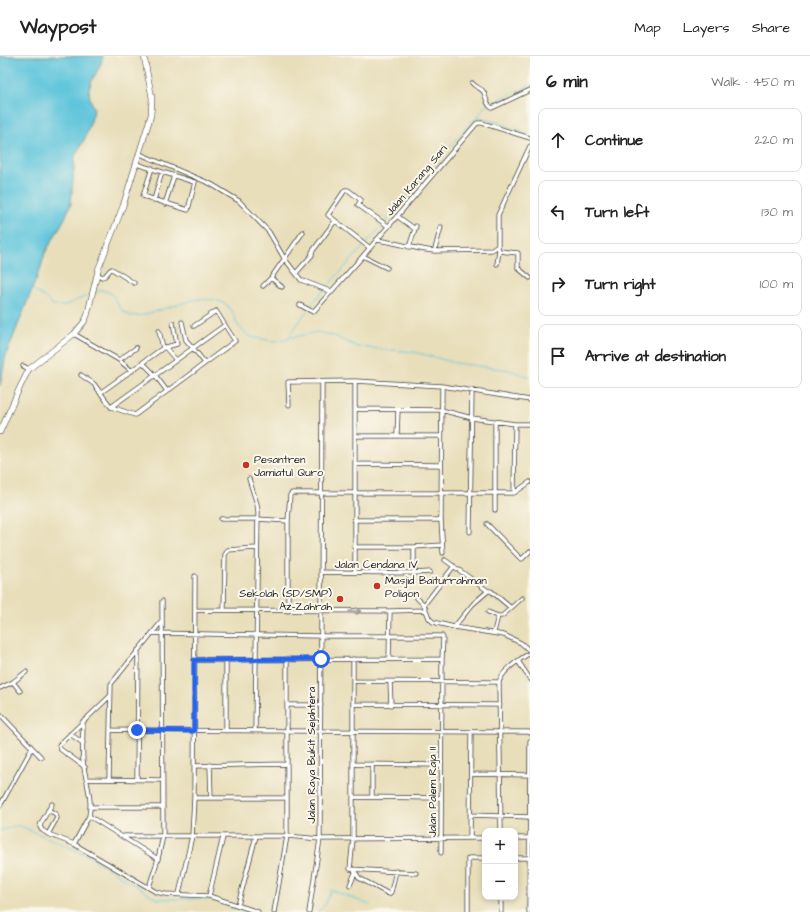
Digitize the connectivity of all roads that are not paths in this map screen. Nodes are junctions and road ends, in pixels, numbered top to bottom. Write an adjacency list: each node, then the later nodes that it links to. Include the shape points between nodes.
1 (144, 56): 6 (street, via 153,103)
2 (472, 83): 3 (street, via 482,91 489,107 493,108)
3 (530, 90)
4 (530, 138): 13 (street, Jalan Karang Sari, via 477,123)
5 (530, 146): 19 (street, via 498,215)
6 (140, 154): 7 (street); 25 (street, via 211,184 239,202 269,232)
7 (136, 164): 8 (street); 29 (street)
8 (152, 168): 9 (street); 11 (street, via 142,195)
9 (162, 172): 10 (street); 11 (street)
10 (174, 176): 12 (street); 12 (street, via 195,183 188,210)
11 (154, 200): 12 (street)
12 (165, 204)
13 (397, 216): 15 (street, Jalan Karang Sari); 21 (street, via 415,228)
14 (335, 221): 15 (street, via 328,214 345,190 348,190 360,200 358,205); 20 (street); 28 (street)
15 (387, 226): 18 (street, Jalan Karang Sari)
16 (441, 227): 22 (street)
17 (303, 232): 25 (street)
18 (376, 240): 20 (street, Jalan Karang Sari); 21 (street)
19 (498, 246): 22 (street, via 492,250); 23 (street)
20 (369, 247): 24 (street, Jalan Karang Sari)
21 (409, 247): 22 (street)
22 (434, 251)
23 (500, 251): 26 (street); 31 (street, via 518,253 518,268)
24 (363, 256): 27 (street); 35 (street, Jalan Karang Sari)
25 (284, 258): 28 (street); 30 (street)
26 (498, 264)
27 (387, 268)
28 (296, 273): 35 (street, via 302,281)
29 (96, 277): 32 (street, via 105,276 112,269); 42 (street, via 84,322)
30 (271, 278): 33 (street); 34 (street)
31 (530, 278)
32 (134, 283)
33 (263, 286)
34 (282, 286)
35 (330, 291): 36 (street, Jalan Karang Sari, via 313,312)
36 (300, 305)
37 (173, 322): 44 (street, via 178,344)
38 (182, 322): 45 (street, via 186,340)
39 (225, 325): 40 (street, via 215,311); 45 (street); 49 (street, via 235,341)
40 (194, 326)
41 (159, 331): 44 (street)
42 (74, 334): 46 (street); 51 (street)
43 (136, 348): 46 (street)
44 (164, 348): 47 (street); 48 (street)
45 (193, 348): 47 (street); 49 (street)
46 (119, 360): 52 (street)
47 (176, 360): 54 (street)
48 (143, 362): 52 (street); 54 (street)
49 (205, 363): 59 (street)
50 (23, 366): 51 (street)
51 (29, 369): 71 (street)
52 (132, 370): 60 (street)
53 (81, 375): 60 (street)
54 (155, 375): 59 (street); 63 (street)
55 (355, 381): 56 (street); 57 (street); 64 (street)
56 (322, 382): 62 (street, via 288,382); 79 (street, Jalan Raya Bukit Sejahtera)
57 (442, 386): 58 (street); 66 (street)
58 (472, 390): 61 (street); 67 (street)
59 (167, 391): 63 (street, via 134,416)
60 (100, 393): 63 (street)
61 (530, 400)
62 (289, 405)
63 (110, 407)
64 (355, 409): 65 (street); 72 (street)
65 (398, 410): 66 (street); 73 (street)
66 (441, 410): 67 (street); 74 (street)
67 (472, 418): 68 (street); 82 (street)
68 (495, 421): 69 (street); 83 (street)
69 (515, 424): 70 (street); 84 (street)
70 (530, 424)
71 (0, 432)
72 (355, 436): 73 (street); 75 (street)
73 (397, 436): 74 (street)
74 (442, 436): 76 (street)
75 (355, 464): 76 (street); 80 (street)
76 (441, 465): 81 (street)
77 (249, 479): 87 (street, via 257,504)
78 (530, 482): 84 (street)
79 (322, 492): 80 (street); 90 (street, via 292,493); 101 (street, Jalan Raya Bukit Sejahtera)
80 (354, 493): 81 (street); 88 (street)
81 (441, 493): 82 (street); 89 (street)
82 (470, 493): 83 (street); 92 (street)
83 (494, 493): 84 (street); 85 (street)
84 (514, 493)
85 (495, 510)
86 (221, 519): 87 (street)
87 (257, 519): 90 (street); 96 (street)
88 (354, 520): 89 (street); 94 (street)
89 (441, 520): 93 (street)
90 (288, 522): 116 (street)
91 (487, 524): 97 (street, via 520,558)
92 (470, 532)
93 (442, 545): 95 (street); 98 (street)
94 (354, 547): 95 (street); 102 (street)
95 (414, 547): 104 (street)
96 (256, 548): 113 (street, via 226,552); 115 (street)
97 (530, 551)
98 (443, 553)
99 (445, 560): 100 (street)
100 (454, 566): 106 (street); 110 (street)
101 (321, 572): 102 (street, Jalan Cendana IV); 117 (street, Jalan Raya Bukit Sejahtera)
102 (354, 572): 104 (street, Jalan Cendana IV)
103 (430, 572): 104 (street, Jalan Cendana IV)
104 (414, 574)
105 (195, 576): 112 (street)
106 (488, 591): 111 (street); 122 (street)
107 (417, 598): 110 (street)
108 (522, 598): 111 (street)
109 (162, 601): 121 (street)
110 (424, 604): 114 (street)
111 (511, 608): 120 (street, via 504,616)
112 (195, 610): 113 (street); 126 (street)
113 (224, 610): 115 (street)
114 (426, 610): 118 (street); 122 (street, via 433,622)
115 (256, 611): 116 (street); 127 (street)
116 (288, 611): 117 (street)
117 (321, 611): 118 (street, one-way to 118); 128 (street, Jalan Raya Bukit Sejahtera)
118 (390, 611): 129 (street)
119 (488, 612): 120 (street)
120 (498, 616): 123 (street)
121 (162, 621): 124 (street); 125 (street)
122 (454, 627): 123 (street)
123 (494, 632): 131 (street, via 512,638)
124 (152, 633): 125 (street); 130 (street)
125 (162, 633): 126 (street); 161 (street)
126 (195, 634): 127 (street); 137 (street)
127 (256, 635): 128 (street); 139 (street)
128 (321, 636): 129 (street); 133 (street, Jalan Raya Bukit Sejahtera)
129 (389, 636): 135 (street); 136 (street, Jalan Palem Raja II, via 442,636)
130 (138, 650): 150 (street, via 112,682); 160 (street)
131 (530, 652): 140 (street)
132 (287, 659): 133 (street); 139 (street); 152 (street)
133 (321, 659): 134 (street); 153 (street, Jalan Raya Bukit Sejahtera)
134 (353, 659): 135 (street); 144 (street)
135 (389, 659): 136 (street)
136 (442, 659): 146 (street, Jalan Palem Raja II)
137 (194, 660): 138 (street); 162 (street)
138 (226, 660): 139 (street); 163 (street)
139 (256, 660): 164 (street)
140 (518, 661): 142 (street); 147 (street, via 502,675)
141 (26, 672): 143 (street)
142 (530, 679)
143 (13, 682): 148 (street); 149 (street)
144 (353, 682): 145 (street); 151 (street)
145 (390, 682): 146 (street); 154 (street)
146 (442, 682): 147 (street); 155 (street, Jalan Palem Raja II)
147 (499, 682): 156 (street)
148 (0, 688)
149 (20, 691)
150 (110, 696): 158 (street); 159 (street)
151 (354, 704): 154 (street); 167 (street)
152 (287, 705): 153 (street); 165 (street)
153 (321, 705): 166 (street, Jalan Raya Bukit Sejahtera)
154 (391, 705): 155 (street)
155 (441, 705): 156 (street); 168 (street, Jalan Palem Raja II)
156 (500, 705): 170 (street)
157 (0, 714): 175 (street)
158 (83, 721): 172 (street); 174 (street)
159 (110, 730): 160 (street); 189 (street)
160 (137, 730): 161 (street); 190 (street)
161 (163, 730): 162 (street); 191 (street)
162 (194, 731): 163 (street); 183 (street)
163 (226, 731): 164 (street)
164 (255, 731): 165 (street)
165 (287, 731): 166 (street); 178 (street)
166 (320, 731): 167 (street); 221 (street, Jalan Raya Bukit Sejahtera)
167 (354, 731): 168 (street); 179 (street)
168 (441, 732): 169 (street); 182 (street, Jalan Palem Raja II)
169 (471, 732): 170 (street); 185 (street)
170 (499, 732): 171 (street); 186 (street)
171 (530, 733)
172 (70, 734): 174 (street); 184 (street, via 59,744 59,748)
173 (530, 741): 176 (street)
174 (83, 743): 184 (street)
175 (32, 748): 177 (street); 200 (street)
176 (530, 751): 187 (street)
177 (41, 756)
178 (287, 764): 181 (street); 197 (street)
179 (353, 764): 180 (street); 193 (street)
180 (372, 764): 182 (street); 194 (street)
181 (210, 765): 183 (street); 196 (street)
182 (441, 765): 198 (street, Jalan Palem Raja II)
183 (194, 766): 195 (street)
184 (85, 767): 188 (street)
185 (471, 774): 186 (street); 204 (street)
186 (500, 774): 187 (street); 205 (street)
187 (530, 775): 192 (street)
188 (87, 779): 189 (street); 201 (street)
189 (109, 779): 190 (street)
190 (137, 780): 191 (street)
191 (163, 780): 202 (street)
192 (530, 795): 207 (street)
193 (353, 797): 194 (street); 222 (street)
194 (372, 797): 198 (street)
195 (194, 798): 196 (street); 212 (street)
196 (211, 798): 197 (street)
197 (287, 798): 214 (street)
198 (441, 798): 216 (street, Jalan Palem Raja II)
199 (52, 804): 203 (street)
200 (0, 806)
201 (91, 807): 202 (street); 206 (street)
202 (164, 808): 211 (street)
203 (48, 810): 209 (street, via 40,825); 209 (street, via 56,814 57,818)
204 (471, 815): 205 (street); 217 (street)
205 (501, 815): 207 (street); 208 (street)
206 (89, 816): 210 (street); 223 (street)
207 (530, 817): 220 (street)
208 (501, 828)
209 (48, 834): 223 (street)
210 (124, 836): 211 (street); 228 (street)
211 (163, 836): 212 (street); 228 (street)
212 (192, 836): 215 (street); 235 (street)
213 (256, 836): 214 (street); 215 (street); 239 (street)
214 (287, 836): 221 (street); 241 (street)
215 (223, 837): 236 (street)
216 (441, 838): 217 (street); 222 (street); 224 (street, Jalan Palem Raja II)
217 (470, 838): 218 (street)
218 (482, 838)
219 (518, 838): 220 (street)
220 (530, 838): 227 (street)
221 (320, 839): 222 (street); 242 (street, Jalan Raya Bukit Sejahtera)
222 (353, 839): 229 (street, via 350,869)
223 (74, 844): 234 (street)
224 (441, 853)
225 (482, 858): 243 (street, via 468,859)
226 (518, 858): 227 (street)
227 (530, 858): 232 (street)
228 (158, 859): 234 (street)
229 (354, 871): 230 (street); 230 (street, via 362,880 389,894 392,892); 233 (street)
230 (396, 871): 231 (street)
231 (416, 872)
232 (530, 878): 237 (street)
233 (350, 886)
234 (149, 887): 235 (street, via 164,894)
235 (179, 894): 236 (street)
236 (209, 896): 239 (street)
237 (530, 898): 245 (street)
238 (501, 900): 244 (street)
239 (238, 905): 240 (street)
240 (258, 912)
241 (274, 912)
242 (309, 912)
243 (468, 912)
244 (501, 912)
245 (529, 912)

